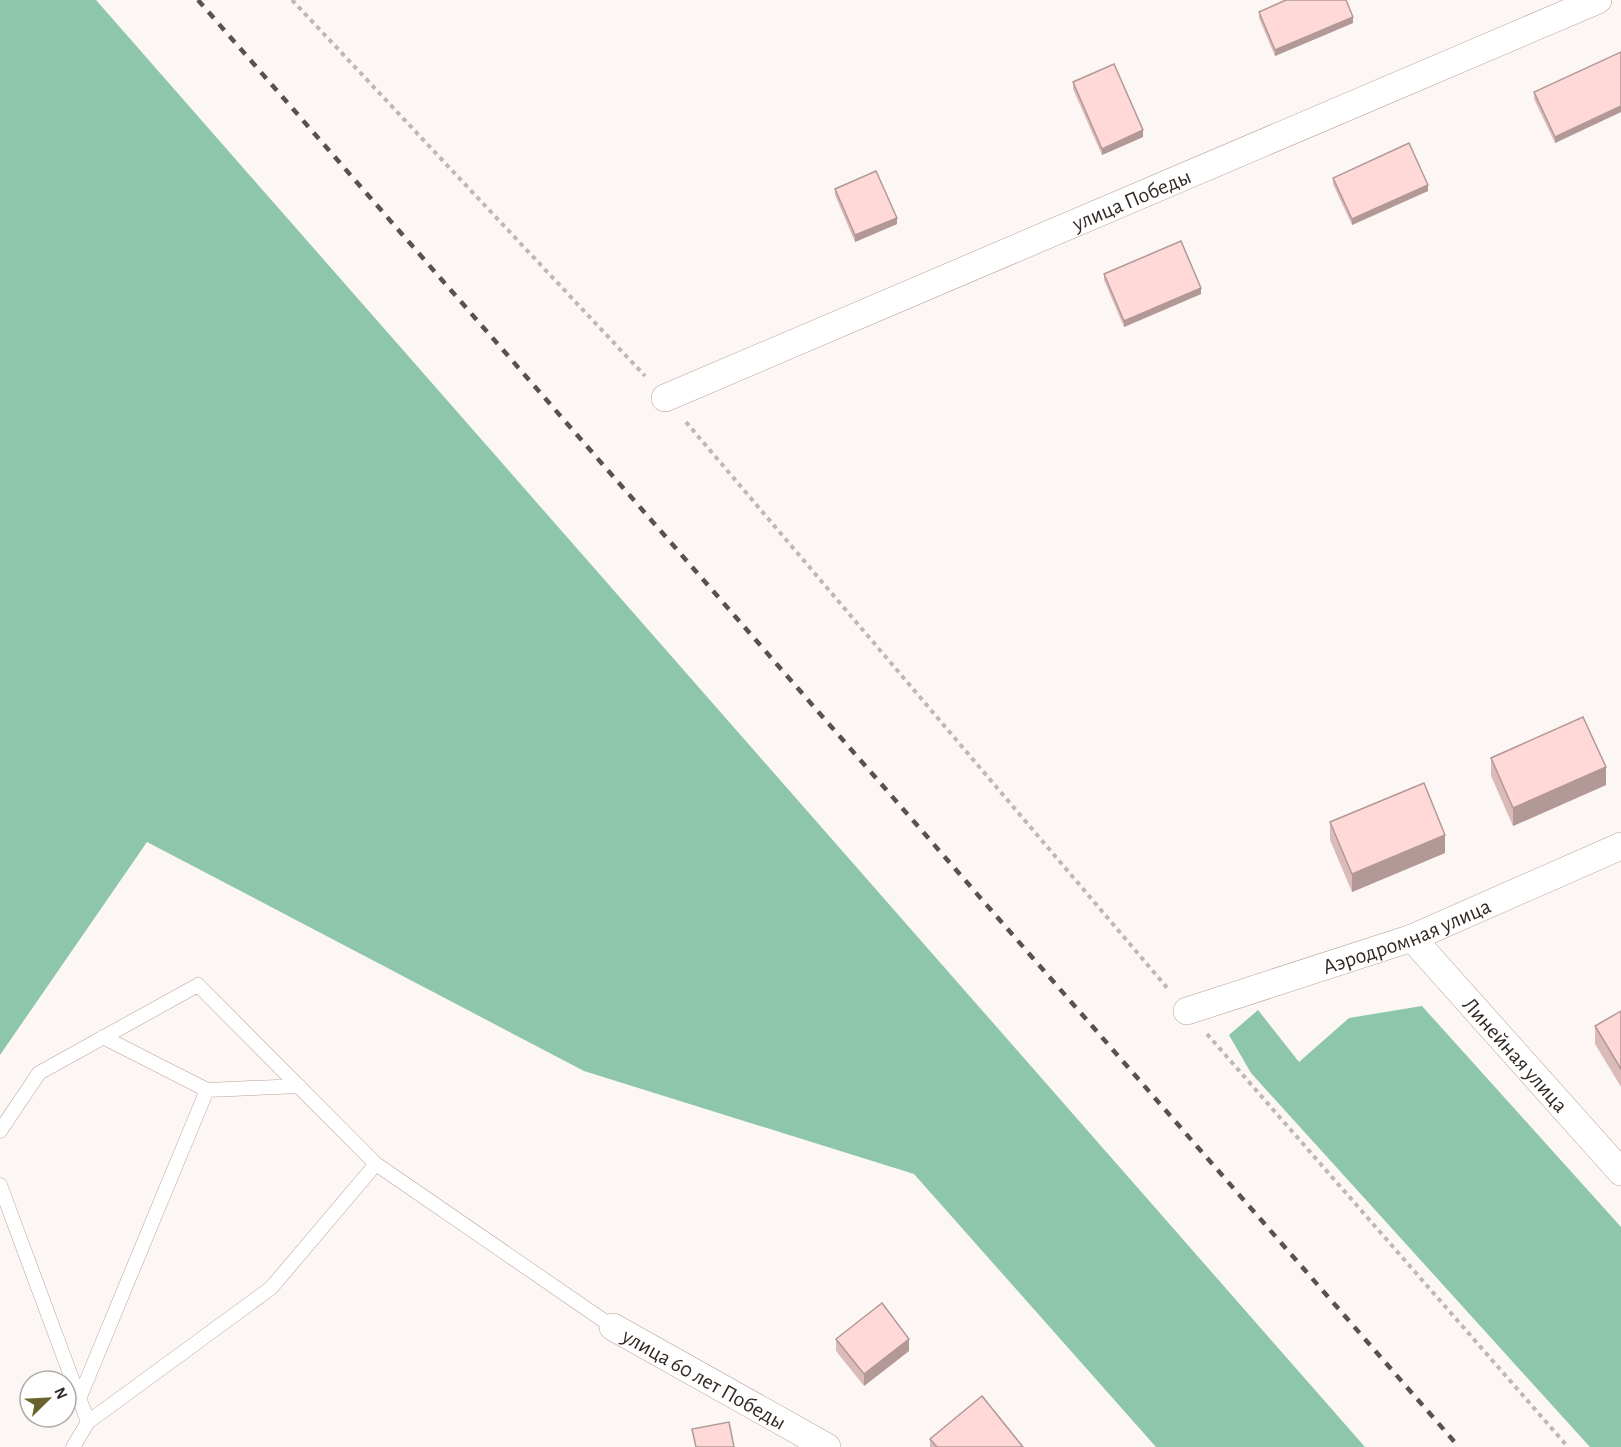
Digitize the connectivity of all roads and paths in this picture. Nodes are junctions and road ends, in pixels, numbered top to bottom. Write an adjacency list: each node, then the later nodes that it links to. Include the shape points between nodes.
1 (292, 0): 3 (path)
2 (1598, 0): 3 (street, улица Победы)
3 (665, 398): 6 (path)
4 (1621, 846): 5 (street, Аэродромная улица)
5 (1412, 938): 6 (street, Аэродромная улица); 12 (street, Линейная улица)
6 (1187, 1011): 19 (path)
7 (104, 1037): 8 (lane, via 198,985); 9 (lane); 10 (lane, via 39,1073)
8 (299, 1086): 9 (lane); 11 (lane)
9 (207, 1090): 15 (lane)
10 (0, 1131)
11 (376, 1164): 14 (lane); 16 (lane, via 271,1288)
12 (1621, 1172)
13 (0, 1185): 15 (lane)
14 (613, 1327): 18 (street, улица 60 лет Победы)
15 (79, 1399): 16 (lane)
16 (88, 1422): 17 (lane)
17 (73, 1447)
18 (827, 1447)
19 (1568, 1447)

